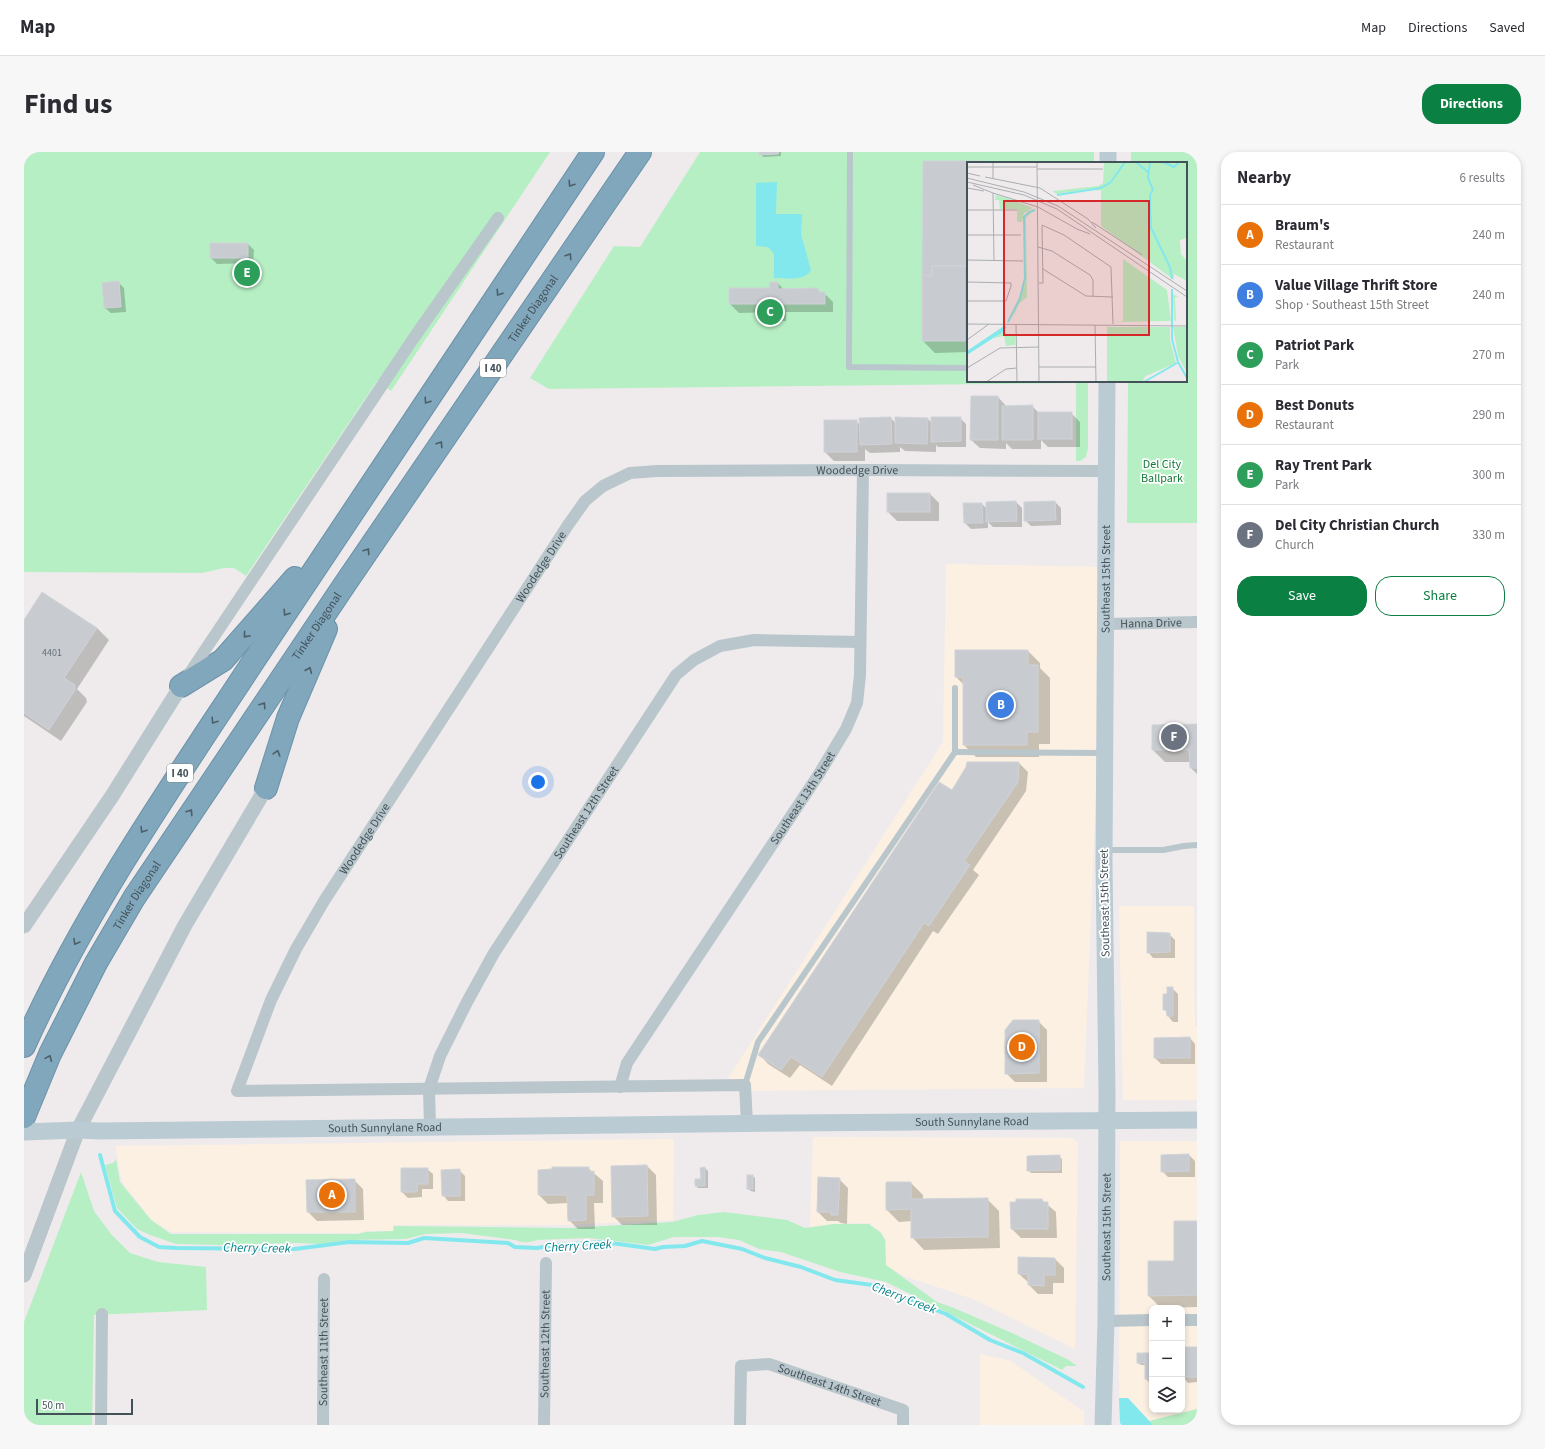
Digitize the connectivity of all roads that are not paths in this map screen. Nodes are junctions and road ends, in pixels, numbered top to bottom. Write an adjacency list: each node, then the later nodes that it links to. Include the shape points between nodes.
1 (593, 152): 9 (highway, I 40, one-way to 9)
2 (640, 152): 10 (highway, Tinker Diagonal / I 40, one-way to 2)
3 (850, 152): 5 (lane, via 849,367)
4 (498, 218): 14 (street, via 413,339)
5 (967, 368)
6 (1107, 382): 8 (main road, Southeast 15th Street)
7 (863, 470): 8 (street, Woodedge Drive); 13 (street, Southeast 13th Street); 25 (street, Woodedge Drive, via 630,473 603,486 585,501 324,901 296,949 272,1000 237,1091)
8 (1105, 471): 12 (main road, Southeast 15th Street)
9 (354, 510): 14 (highway, one-way to 14, via 228,656); 22 (highway, I 40, one-way to 22, via 128,854 70,954)
10 (345, 584): 18 (highway, one-way to 10, via 288,718); 26 (highway, Tinker Diagonal / I 40, one-way to 10, via 50,1054 96,963 134,898)
11 (1197, 622): 12 (street, Hanna Drive)
12 (1105, 624): 17 (main road, Southeast 15th Street)
13 (860, 642): 24 (street, Southeast 13th Street, via 857,703 846,729 819,774 627,1063); 25 (street, Southeast 12th Street, via 754,640 720,646 694,660 676,675 494,953 466,1002 440,1056)
14 (181, 686): 21 (street, via 105,806)
15 (955, 688): 16 (lane)
16 (955, 752): 17 (lane); 23 (lane, via 758,1042)
17 (1104, 753): 20 (main road, Southeast 15th Street)
18 (266, 788): 31 (street, via 185,925)
19 (1197, 846): 20 (lane, via 1163,850)
20 (1104, 850): 28 (main road, Southeast 15th Street)
21 (24, 926)
22 (24, 1046)
23 (745, 1085): 24 (street); 29 (street)
24 (620, 1087): 25 (street)
25 (429, 1089): 30 (street, Southeast 12th Street)
26 (24, 1117)
27 (1197, 1120): 28 (main road, South Sunnylane Road)
28 (1107, 1121): 29 (main road, South Sunnylane Road); 40 (main road, Southeast 15th Street)
29 (747, 1123): 30 (main road, South Sunnylane Road)
30 (430, 1127): 31 (main road, South Sunnylane Road)
31 (78, 1130): 32 (main road, South Sunnylane Road); 34 (street)
32 (24, 1132)
33 (546, 1263): 43 (street, Southeast 12th Street)
34 (24, 1275)
35 (324, 1279): 42 (street, Southeast 11th Street)
36 (102, 1314): 41 (street)
37 (1149, 1320): 40 (street)
38 (1185, 1320): 39 (street)
39 (1197, 1320)
40 (1106, 1321): 46 (main road, Southeast 15th Street)
41 (101, 1425)
42 (323, 1425)
43 (544, 1425)
44 (740, 1425): 45 (street, Southeast 14th Street, via 741,1366 769,1364 903,1410)
45 (903, 1425)
46 (1103, 1425)

